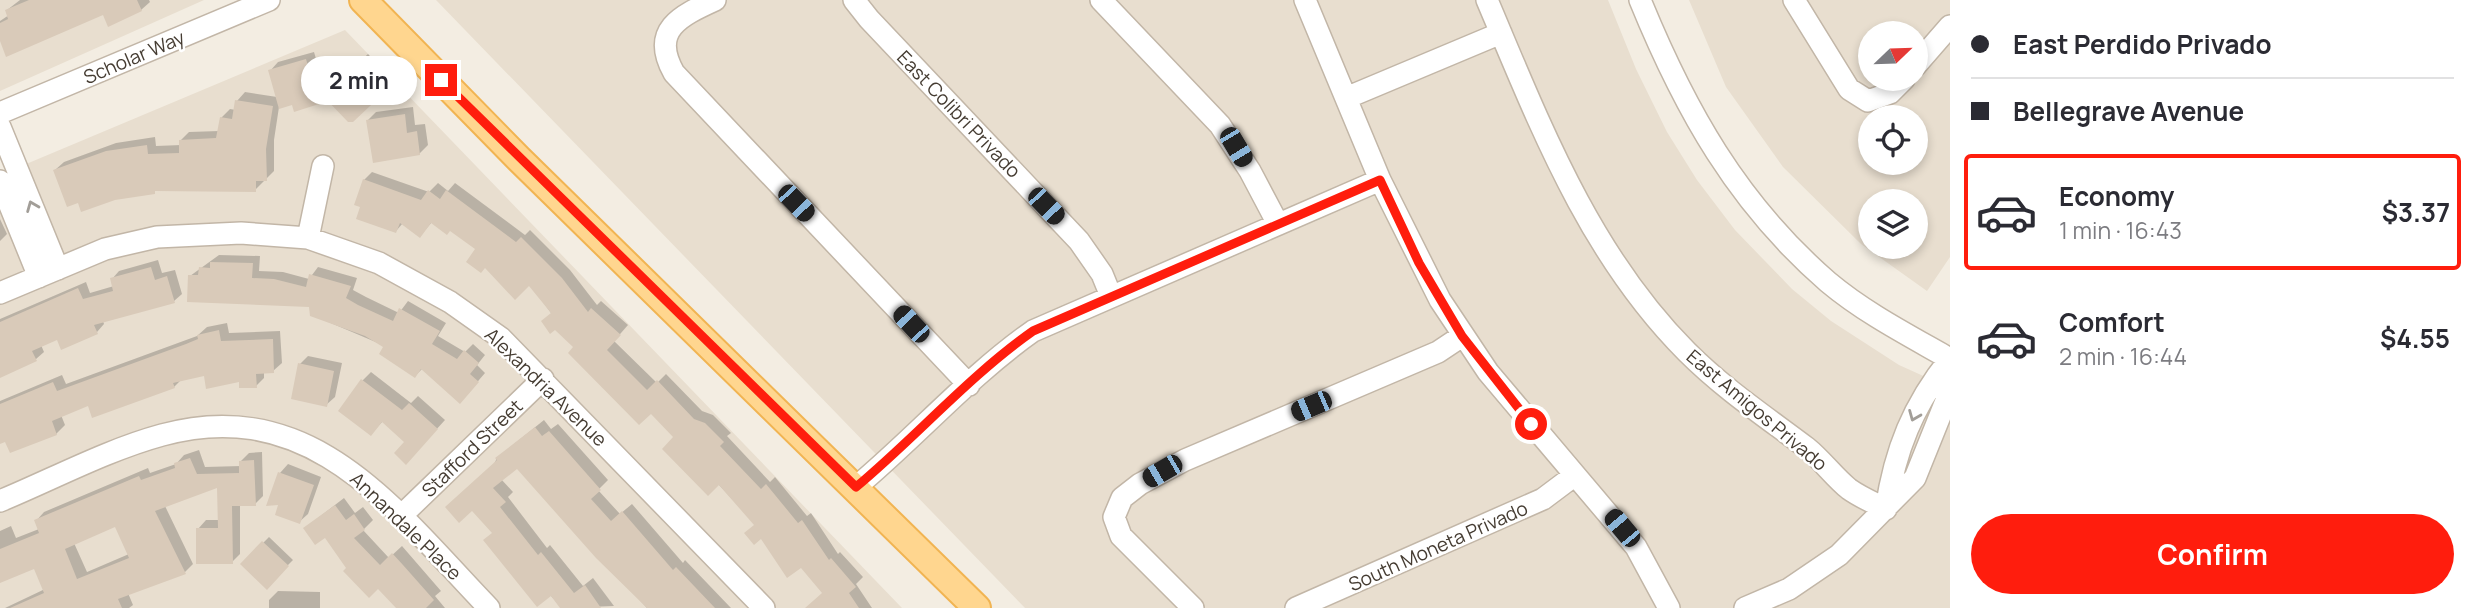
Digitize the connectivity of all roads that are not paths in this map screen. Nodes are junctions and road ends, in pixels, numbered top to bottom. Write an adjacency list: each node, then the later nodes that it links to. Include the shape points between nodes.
1 (269, 0): 15 (street, Scholar Way)
2 (363, 0): 30 (main road)
3 (715, 0): 28 (street, via 680,17 667,32 668,63)
4 (854, 0): 24 (street, East Colibri Privado, via 1079,241)
5 (1101, 0): 20 (street, via 1220,125)
6 (1305, 0): 14 (street)
7 (1487, 0): 11 (street, East Amigos Privado)
8 (1640, 0): 26 (street, via 1687,107 1710,147 1763,217 1829,283 1875,317)
9 (1794, 0): 13 (street, via 1849,89 1868,101)
10 (1950, 26): 12 (street)
11 (1501, 33): 14 (street); 32 (street, East Amigos Privado, via 1568,185 1639,299 1688,354 1746,405 1808,449 1851,490)
12 (1928, 51)
13 (1892, 91)
14 (1346, 98): 18 (street)
15 (0, 113)
16 (0, 127): 22 (street, one-way to 16)
17 (323, 166): 21 (street)
18 (1380, 180): 20 (street); 25 (street, via 1419,263)
19 (0, 181): 22 (street)
20 (1278, 224): 24 (street)
21 (308, 237): 22 (street, Alexandria Avenue, via 241,233 157,237 105,249); 27 (street, Alexandria Avenue, via 379,263 450,302 501,338)
22 (49, 273): 23 (street, Alexandria Avenue)
23 (0, 293)
24 (1111, 296): 28 (street, via 1033,331)
25 (1462, 336): 29 (street); 37 (street, via 1438,352 1162,471 1130,490 1114,517 1127,544)
26 (1950, 360): 32 (street, via 1946,401 1915,478)
27 (543, 379): 33 (street, Stafford Street); 35 (street, Alexandria Avenue)
28 (969, 385): 30 (street)
29 (1575, 475): 38 (street, South Moneta Privado, via 1543,499); 39 (street, via 1636,547)
30 (856, 487): 36 (main road)
31 (0, 502): 33 (street, Annandale Place, via 141,442 191,430 233,428 315,447 367,483)
32 (1886, 509): 40 (street, via 1814,573)
33 (401, 516): 34 (street, Annandale Place)
34 (489, 608)
35 (764, 608)
36 (976, 608)
37 (1193, 608)
38 (1296, 608)
39 (1669, 608)
40 (1745, 608)

